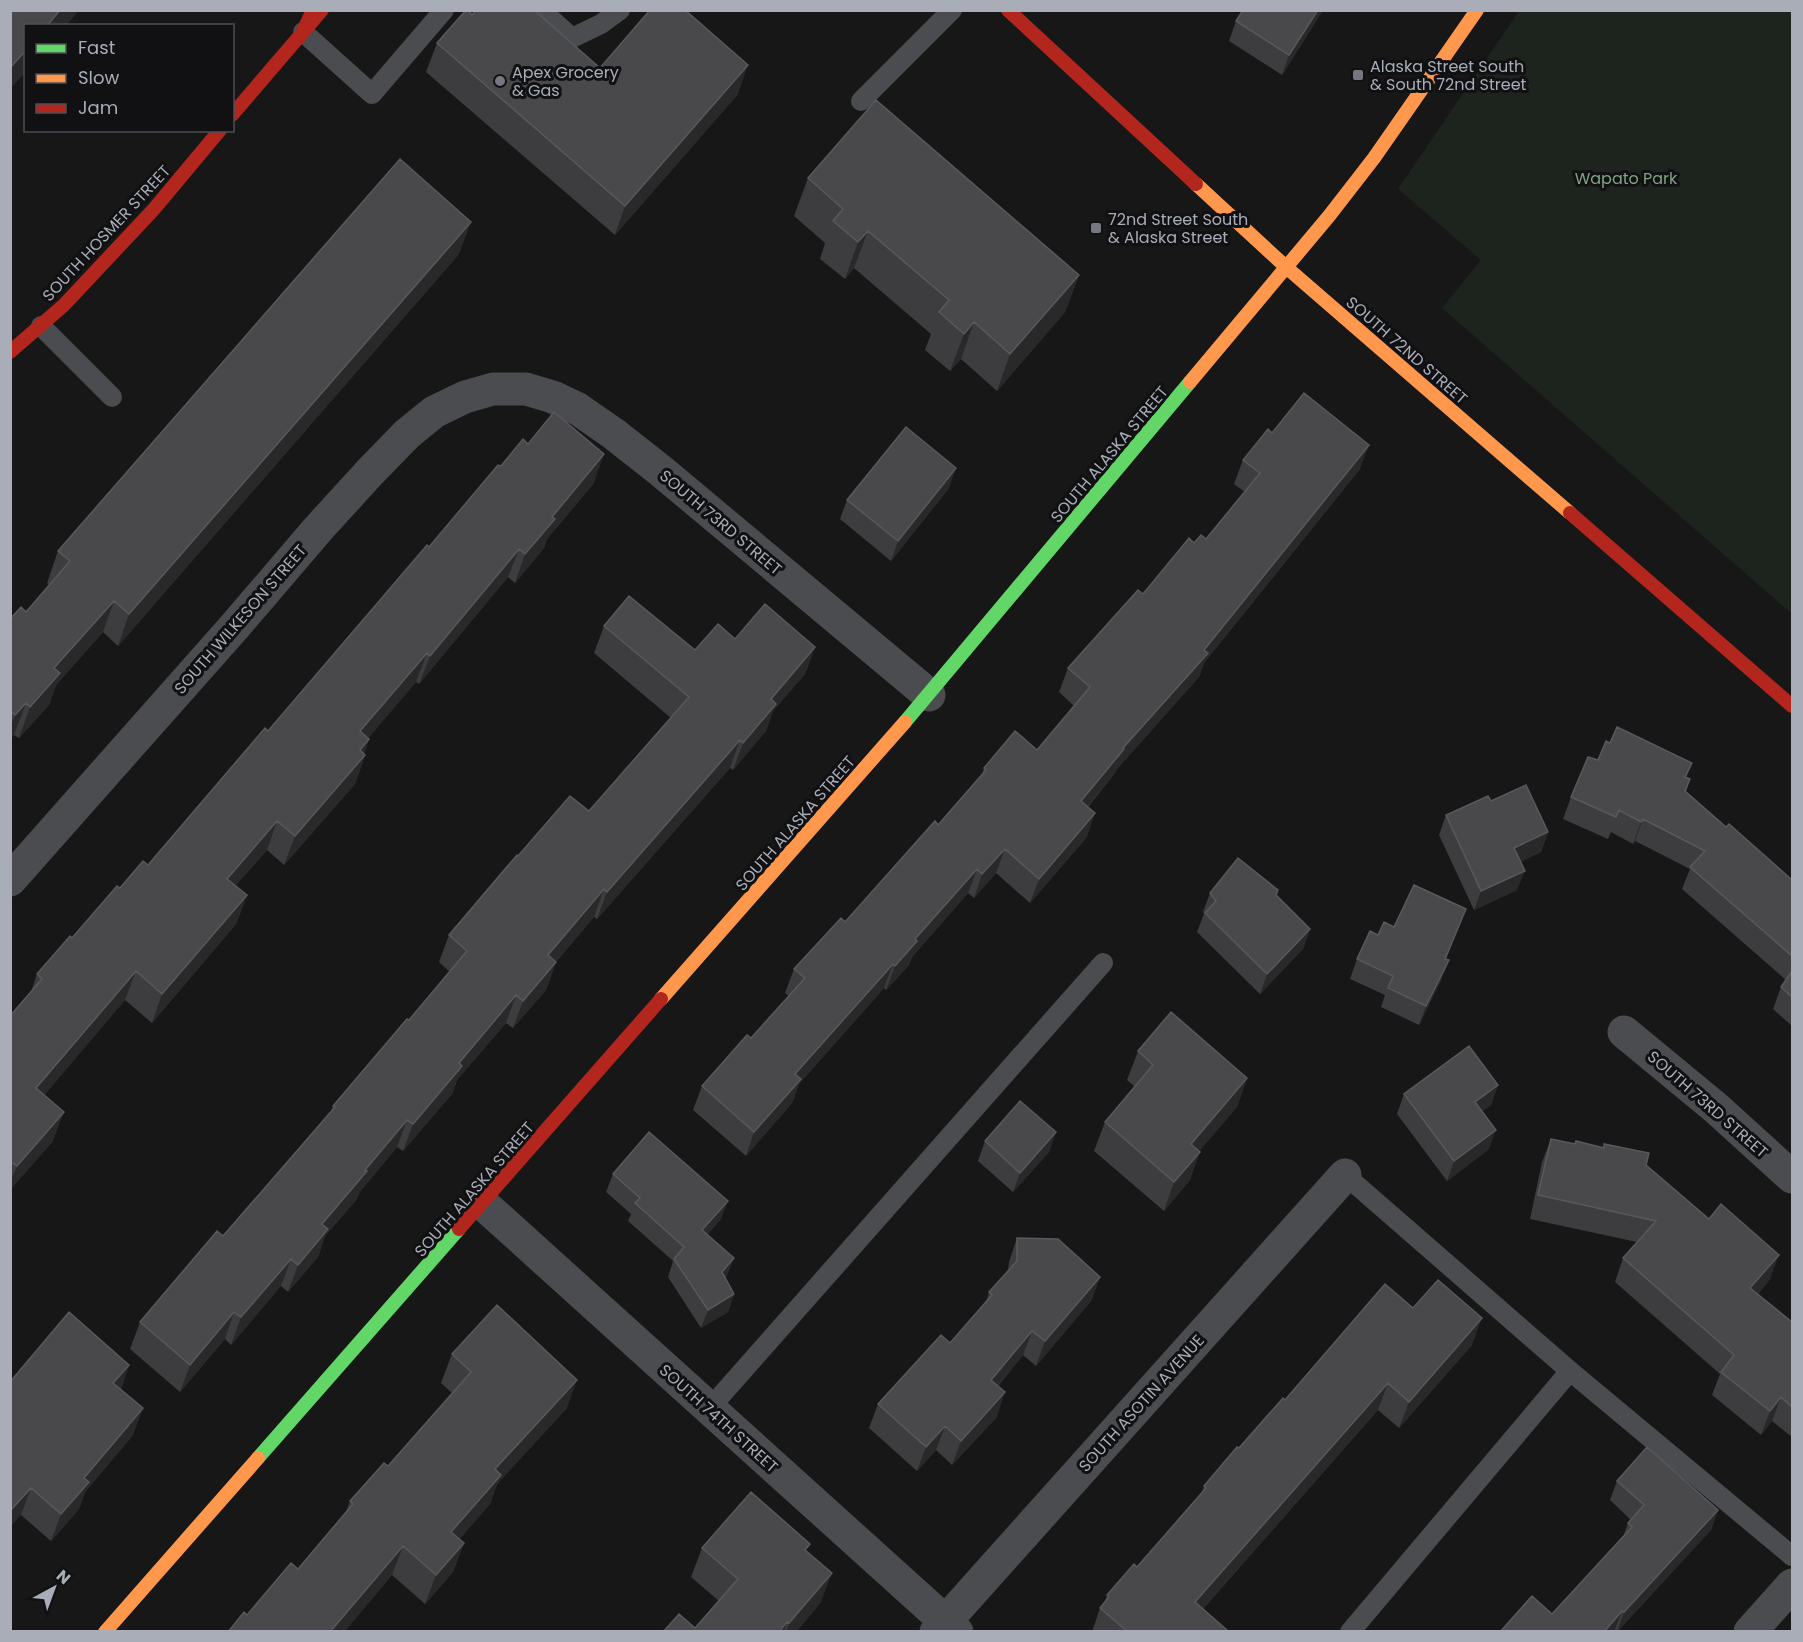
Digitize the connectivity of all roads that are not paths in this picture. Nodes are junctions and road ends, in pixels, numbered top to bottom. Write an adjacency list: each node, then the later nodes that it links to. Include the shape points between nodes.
1 (313, 10): 9 (street)
2 (322, 10): 9 (street)
3 (444, 10): 9 (lane, via 372,94)
4 (541, 10): 5 (lane, via 572,38)
5 (620, 10)
6 (952, 10): 10 (lane)
7 (1008, 10): 13 (street, SOUTH 72ND STREET)
8 (1477, 10): 13 (street, SOUTH ALASKA STREET, via 1374,158)
9 (303, 32): 11 (street)
10 (861, 101)
11 (234, 113)
12 (218, 132): 14 (street, SOUTH HOSMER STREET, via 154,209)
13 (1286, 267): 18 (street, SOUTH ALASKA STREET); 19 (street, SOUTH 72ND STREET)
14 (41, 326): 15 (street, SOUTH HOSMER STREET); 17 (lane)
15 (10, 352)
16 (493, 389): 18 (street, SOUTH 73RD STREET, via 526,389 553,397 614,434); 20 (street, SOUTH WILKESON STREET, via 434,412 407,434 318,529)
17 (112, 397)
18 (929, 695): 25 (street, SOUTH ALASKA STREET)
19 (1792, 706)
20 (10, 880)
21 (1103, 963): 27 (lane)
22 (1624, 1032): 24 (street, SOUTH 73RD STREET)
23 (1345, 1175): 26 (lane); 30 (street, SOUTH ASOTIN AVENUE)
24 (1792, 1177)
25 (483, 1204): 27 (street, SOUTH 74TH STREET); 31 (street, SOUTH ALASKA STREET)
26 (1570, 1371): 28 (lane); 32 (lane)
27 (709, 1409): 30 (street, SOUTH 74TH STREET)
28 (1792, 1556)
29 (1792, 1585): 33 (street)
30 (946, 1628)
31 (105, 1632)
32 (1350, 1632)
33 (1750, 1632)

